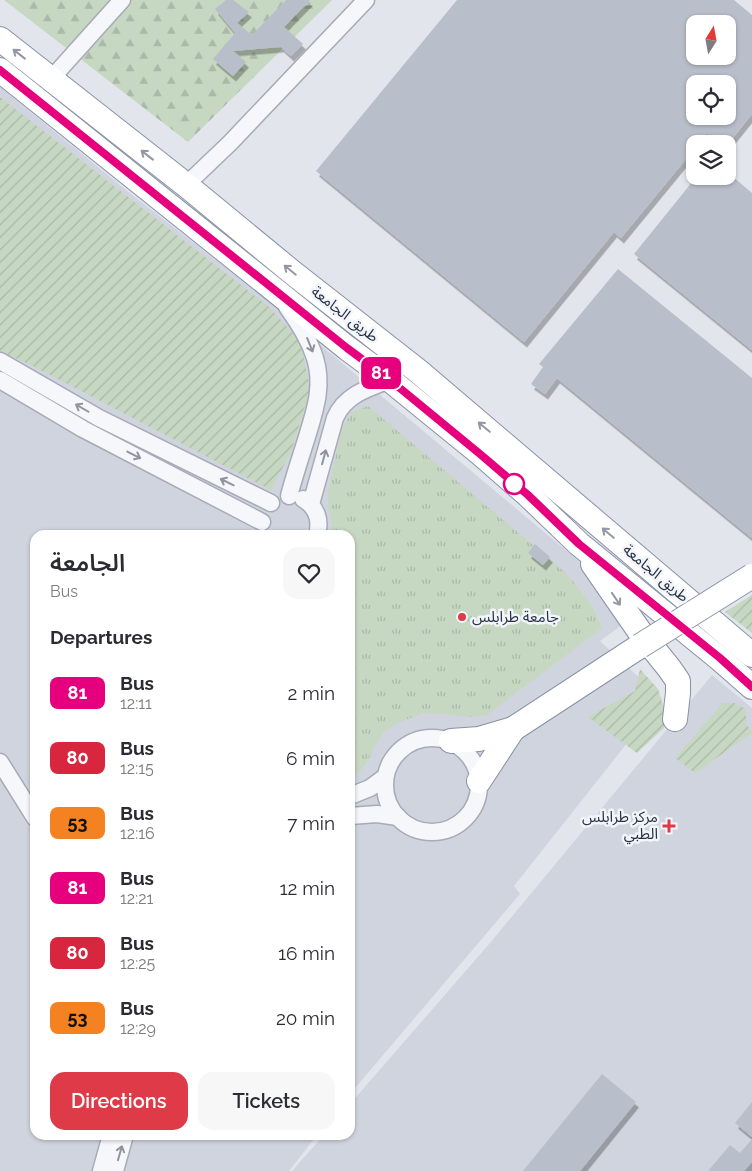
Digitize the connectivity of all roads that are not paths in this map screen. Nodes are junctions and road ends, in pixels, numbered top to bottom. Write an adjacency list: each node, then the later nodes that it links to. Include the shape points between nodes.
1 (122, 0): 5 (street)
2 (366, 0): 6 (street)
3 (0, 39): 5 (highway, طريق الجامعة, one-way to 3)
4 (0, 70): 7 (highway, طريق الجامعة)
5 (51, 79): 6 (highway, طريق الجامعة, one-way to 5)
6 (186, 185): 18 (highway, طريق الجامعة, one-way to 6, via 418,371)
7 (275, 289): 10 (highway, طريق الجامعة); 11 (street, one-way to 11, via 304,331 316,360 319,383 317,402)
8 (0, 361): 12 (street, one-way to 8, via 99,418)
9 (0, 380): 14 (street, one-way to 14)
10 (390, 380): 13 (street, one-way to 10, via 338,412 360,392); 16 (highway, طريق الجامعة, via 528,495)
11 (289, 496): 12 (street); 13 (street, via 301,497)
12 (271, 503): 14 (street, via 264,512)
13 (311, 504): 15 (street, via 319,519)
14 (263, 529)
15 (319, 530)
16 (579, 544): 19 (highway, طريق الجامعة); 20 (highway, one-way to 20, via 678,681)
17 (752, 576): 21 (highway, bridge)
18 (752, 655)
19 (752, 687)
20 (675, 719)
21 (513, 729): 22 (highway, via 479,739); 25 (highway)
22 (451, 741): 24 (street, via 427,738 404,746 389,765); 25 (street, via 470,757)
23 (0, 762): 27 (street)
24 (386, 777): 26 (street); 29 (street, via 387,798)
25 (479, 780): 29 (street, via 474,805 457,825 432,832 408,825)
26 (355, 794)
27 (30, 810)
28 (355, 816): 29 (street)
29 (398, 817)
30 (110, 1140): 32 (street)
31 (124, 1140): 33 (street, one-way to 31)
32 (101, 1171)
33 (115, 1171)

